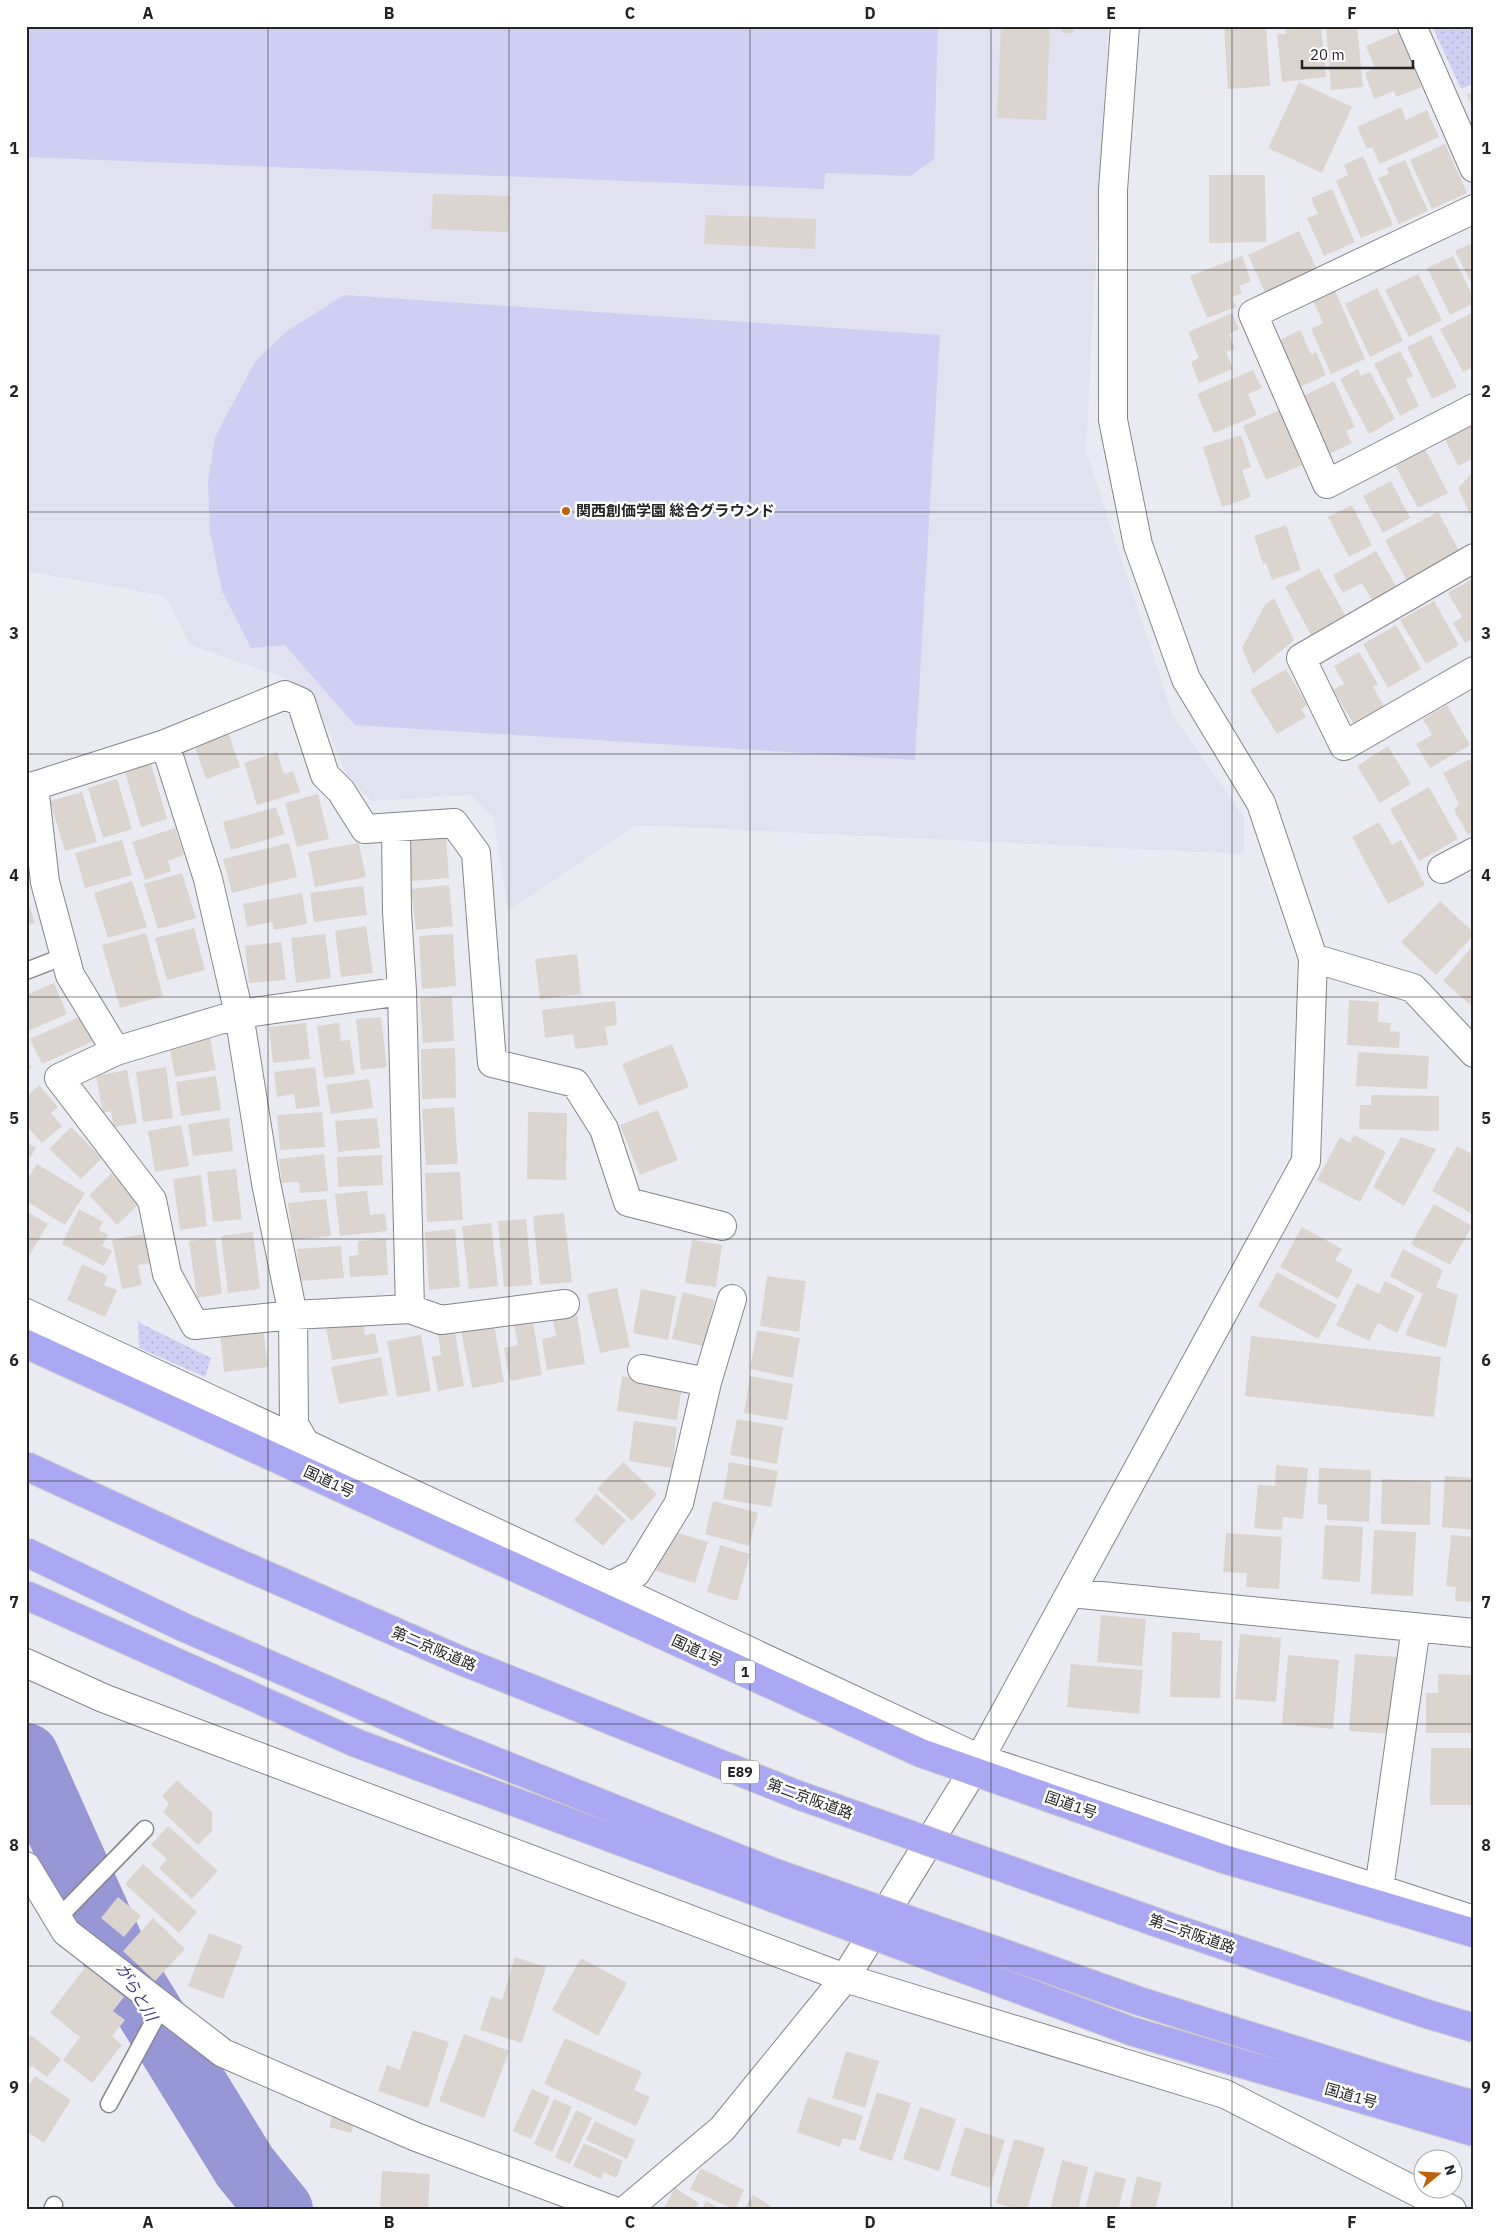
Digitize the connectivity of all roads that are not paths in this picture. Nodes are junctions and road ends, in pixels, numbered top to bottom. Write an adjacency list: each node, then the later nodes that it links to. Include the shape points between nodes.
1 (1125, 26): 14 (street, via 1113,190 1113,420 1138,545 1186,679 1261,803)
2 (1412, 26): 3 (street)
3 (1474, 168)
4 (1474, 209): 5 (street, via 1253,314 1327,484)
5 (1474, 408)
6 (1474, 558): 7 (street, via 1301,658 1344,746)
7 (1474, 671)
8 (165, 744): 9 (street); 10 (street, via 285,695 301,702 325,775 341,791 365,829); 17 (street, via 208,880)
9 (30, 787): 13 (street, via 45,882)
10 (396, 827): 16 (street); 20 (street, via 454,823 476,853 492,1063 575,1083 604,1129 628,1202)
11 (1474, 852): 12 (street)
12 (1442, 869)
13 (65, 956): 15 (lane); 18 (street, via 70,976)
14 (1313, 958): 19 (street, via 1413,988); 33 (street, via 1306,1161)
15 (26, 971)
16 (402, 991): 17 (street); 23 (street)
17 (239, 1014): 18 (street); 25 (street, via 266,1183)
18 (116, 1051): 25 (street, via 59,1078 152,1200 167,1274 195,1325)
19 (1474, 1053)
20 (722, 1226)
21 (732, 1299): 28 (street)
22 (565, 1304): 23 (street, via 440,1320)
23 (410, 1309): 25 (street)
24 (26, 1313): 29 (street)
25 (293, 1315): 29 (street, via 294,1424)
26 (33, 1347): 38 (highway, 国道1号 / 1, via 920,1753)
27 (642, 1369): 28 (street)
28 (707, 1382): 32 (street, via 679,1503 636,1573)
29 (305, 1443): 32 (street)
30 (26, 1466): 48 (highway, 第二京阪道路 / E89, bridge, via 462,1661 798,1795 1161,1924)
31 (26, 1552): 50 (highway, bridge, via 183,1627 432,1736 775,1873 1139,2001)
32 (610, 1586): 38 (street)
33 (1071, 1593): 35 (street); 38 (street)
34 (26, 1595): 51 (highway, 国道1号, bridge, via 356,1743 1131,2031)
35 (1416, 1627): 36 (street); 41 (street)
36 (1474, 1633)
37 (26, 1663): 46 (street, via 103,1698)
38 (977, 1765): 41 (street); 45 (highway, 国道1号 / 1, via 1224,1859); 46 (street)
39 (145, 1828): 43 (lane)
40 (26, 1866): 43 (street)
41 (1382, 1890): 42 (street, via 1419,1881); 44 (street)
42 (1474, 1902)
43 (58, 1918): 47 (street, via 66,1932)
44 (1474, 1920)
45 (1474, 1933)
46 (845, 1978): 53 (street, via 722,2129); 54 (street, via 1225,2094)
47 (162, 2006): 49 (lane); 52 (street, via 223,2053 416,2137)
48 (1474, 2028)
49 (109, 2104)
50 (1474, 2105)
51 (1474, 2132)
52 (612, 2210)
53 (626, 2210)
54 (1452, 2210)

